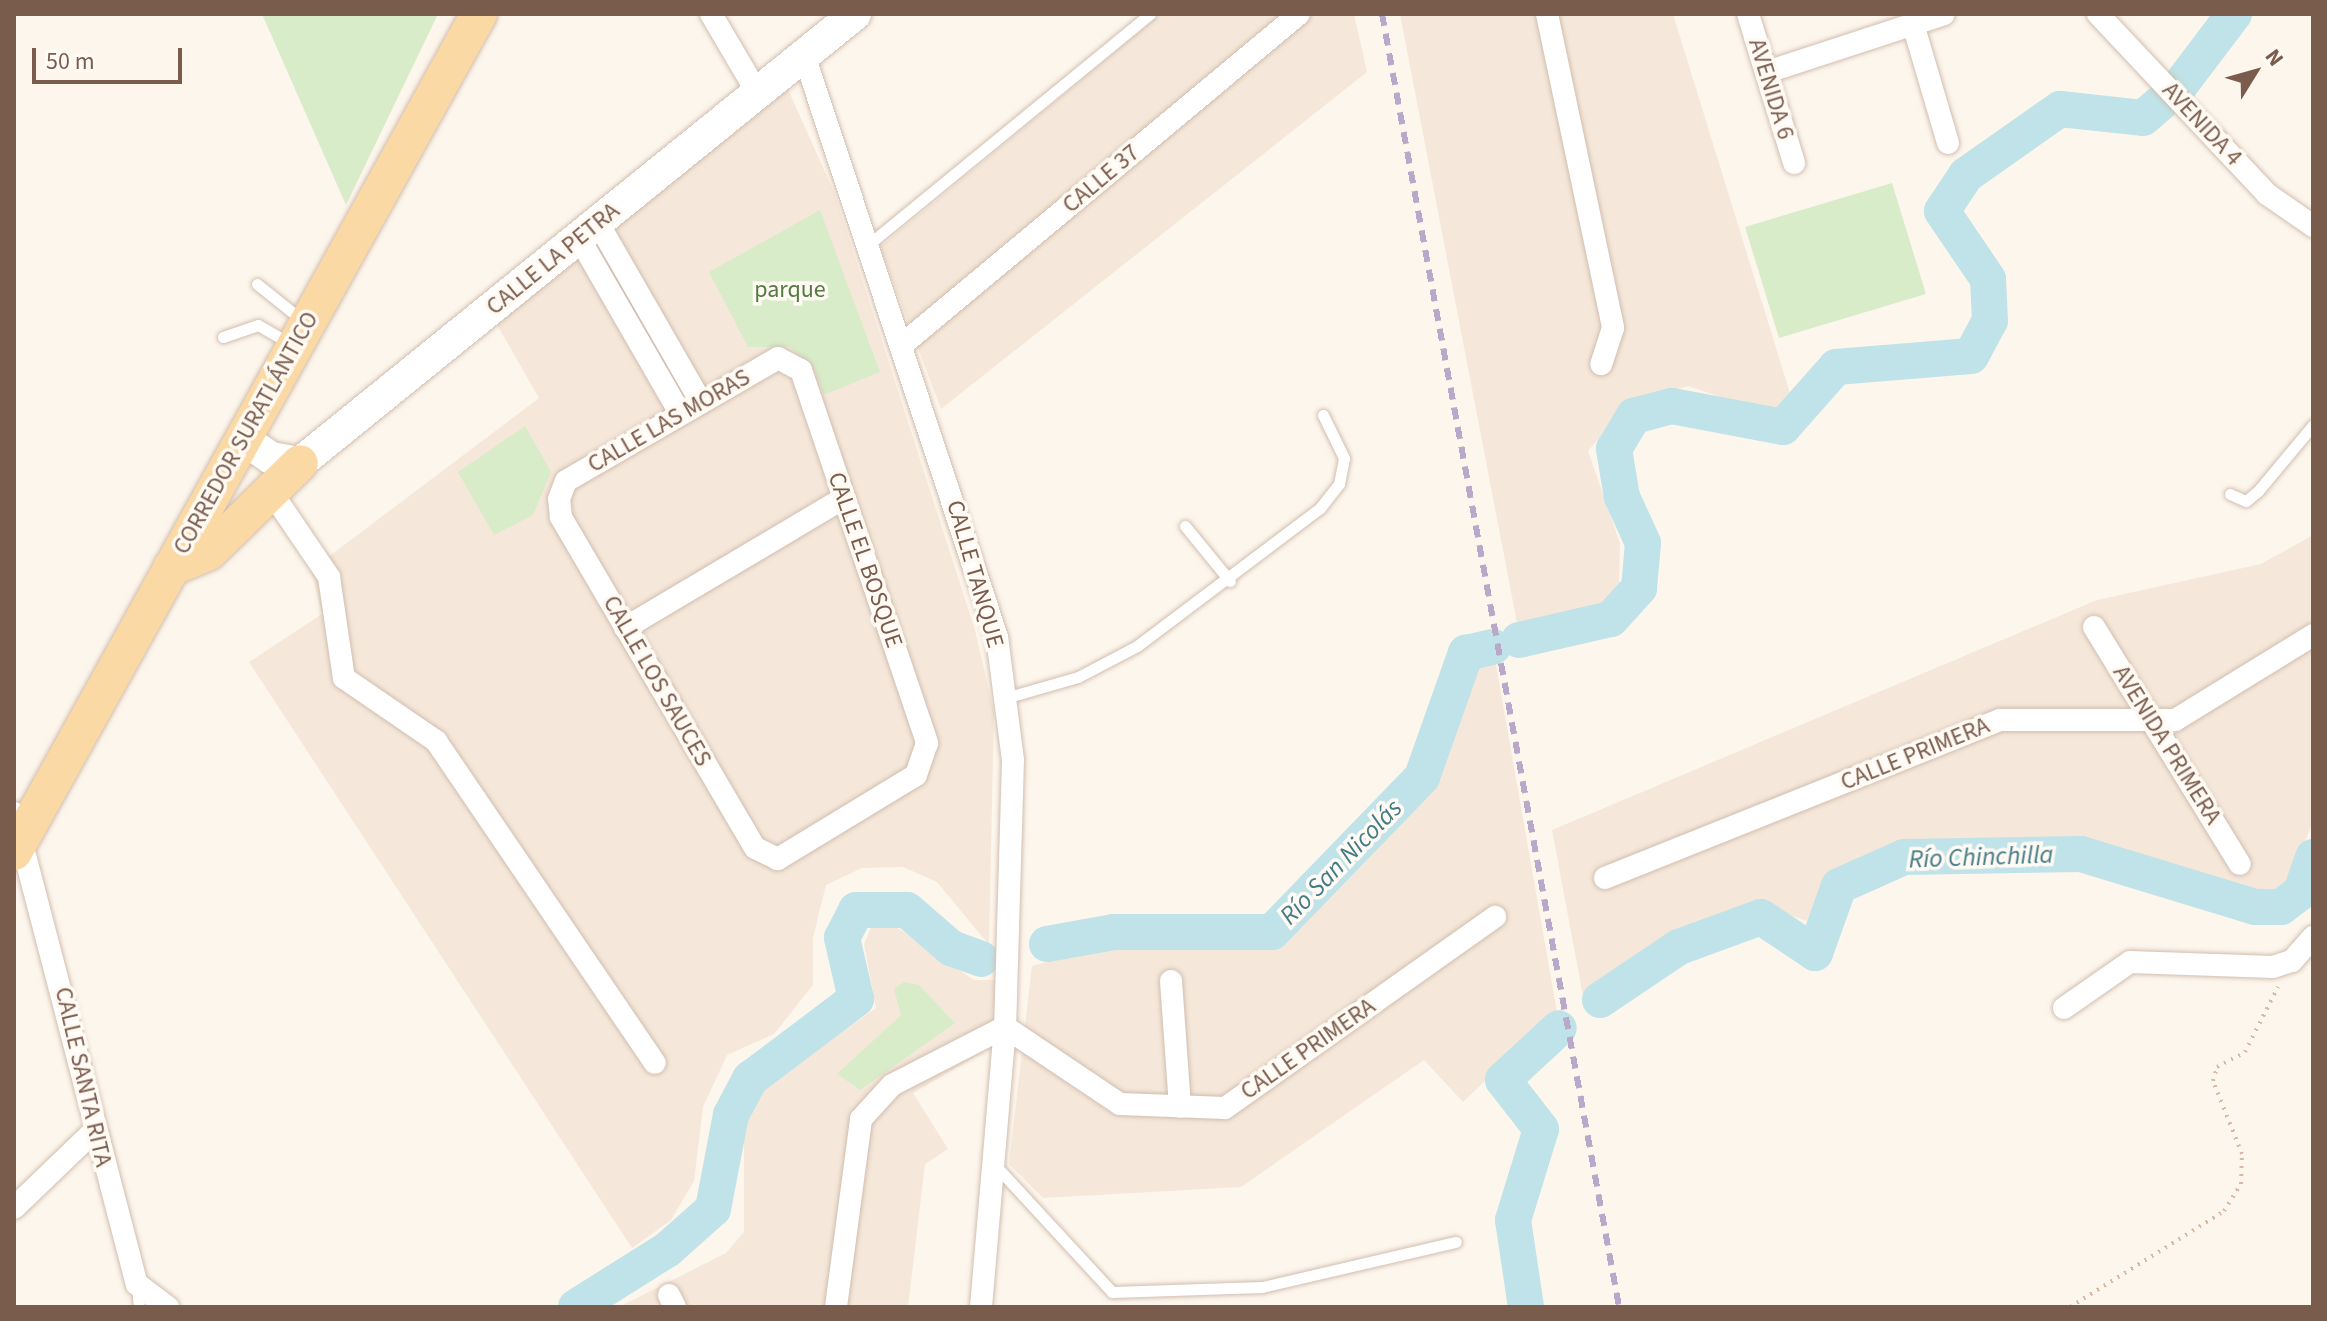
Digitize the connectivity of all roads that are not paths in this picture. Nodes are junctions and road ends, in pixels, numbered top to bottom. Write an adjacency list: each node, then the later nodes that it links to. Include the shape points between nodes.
1 (479, 14): 20 (main road, CORREDOR SURATLÁNTICO)
2 (711, 14): 13 (street)
3 (855, 14): 11 (street, CALLE LA PETRA)
4 (1150, 14): 18 (lane)
5 (1299, 14): 22 (street, CALLE 37)
6 (1547, 14): 24 (street, via 1613,328)
7 (1748, 14): 12 (street, AVENIDA 6)
8 (1944, 14): 10 (street)
9 (2098, 14): 16 (street, AVENIDA 4, via 2267,194)
10 (1913, 24): 12 (street); 14 (street)
11 (804, 55): 13 (street, CALLE LA PETRA); 18 (street, CALLE TANQUE)
12 (1767, 72): 15 (street, AVENIDA 6)
13 (757, 92): 17 (street, CALLE LA PETRA)
14 (1948, 143)
15 (1794, 163)
16 (2313, 226)
17 (588, 230): 25 (street); 26 (street); 30 (street, CALLE LA PETRA)
18 (869, 244): 22 (street, CALLE TANQUE)
19 (257, 284): 20 (lane)
20 (300, 334): 21 (lane, via 258,325); 29 (main road, CORREDOR SURATLÁNTICO)
21 (223, 337)
22 (903, 344): 41 (street, CALLE TANQUE, via 997,637)
23 (791, 360): 25 (street, CALLE LAS MORAS, via 778,358); 33 (street, CALLE EL BOSQUE, via 801,370)
24 (1601, 364)
25 (701, 402): 26 (street, CALLE LAS MORAS)
26 (680, 413): 34 (street, CALLE LAS MORAS, via 566,481)
27 (1323, 415): 37 (lane, via 1344,458 1339,484)
28 (2313, 425): 32 (lane, via 2246,501)
29 (243, 439): 30 (street, via 271,458); 36 (main road, CORREDOR SURATLÁNTICO)
30 (300, 463): 31 (main road)
31 (272, 493): 36 (main road, via 209,552); 52 (street, via 329,577 344,678 436,741)
32 (2230, 494)
33 (844, 498): 39 (street); 44 (street, CALLE EL BOSQUE, via 927,743 924,765 778,859)
34 (559, 499): 39 (street, CALLE LOS SAUCES, via 561,517)
35 (1185, 526): 37 (lane)
36 (171, 568): 43 (main road, CORREDOR SURATLÁNTICO)
37 (1230, 581): 41 (lane, via 1078,677)
38 (2094, 627): 42 (street, AVENIDA PRIMERA)
39 (625, 628): 44 (street, CALLE LOS SAUCES)
40 (2313, 635): 42 (street, CALLE PRIMERA, via 2195,708)
41 (1005, 698): 51 (street, CALLE TANQUE, via 1013,760)
42 (2155, 725): 45 (street, AVENIDA PRIMERA); 46 (street, CALLE PRIMERA, via 2000,720)
43 (16, 832): 54 (street, CALLE SANTA RITA)
44 (766, 856)
45 (2240, 864)
46 (1605, 878)
47 (1495, 917): 53 (street, CALLE PRIMERA, via 1225,1108)
48 (2313, 937): 50 (street, via 2292,961 2273,967 2138,960)
49 (1171, 981): 53 (street)
50 (2064, 1008)
51 (1005, 1027): 53 (street, CALLE PRIMERA, via 1120,1104); 55 (street, CALLE TANQUE); 61 (street, via 892,1085 861,1119)
52 (655, 1063)
53 (1180, 1107)
54 (93, 1132): 56 (street); 58 (street, CALLE SANTA RITA)
55 (994, 1163): 57 (lane, via 1112,1292 1262,1287); 62 (street, CALLE TANQUE)
56 (14, 1208)
57 (1456, 1242)
58 (137, 1284): 59 (lane); 60 (street)
59 (139, 1307)
60 (168, 1307)
61 (836, 1307)
62 (981, 1307)

